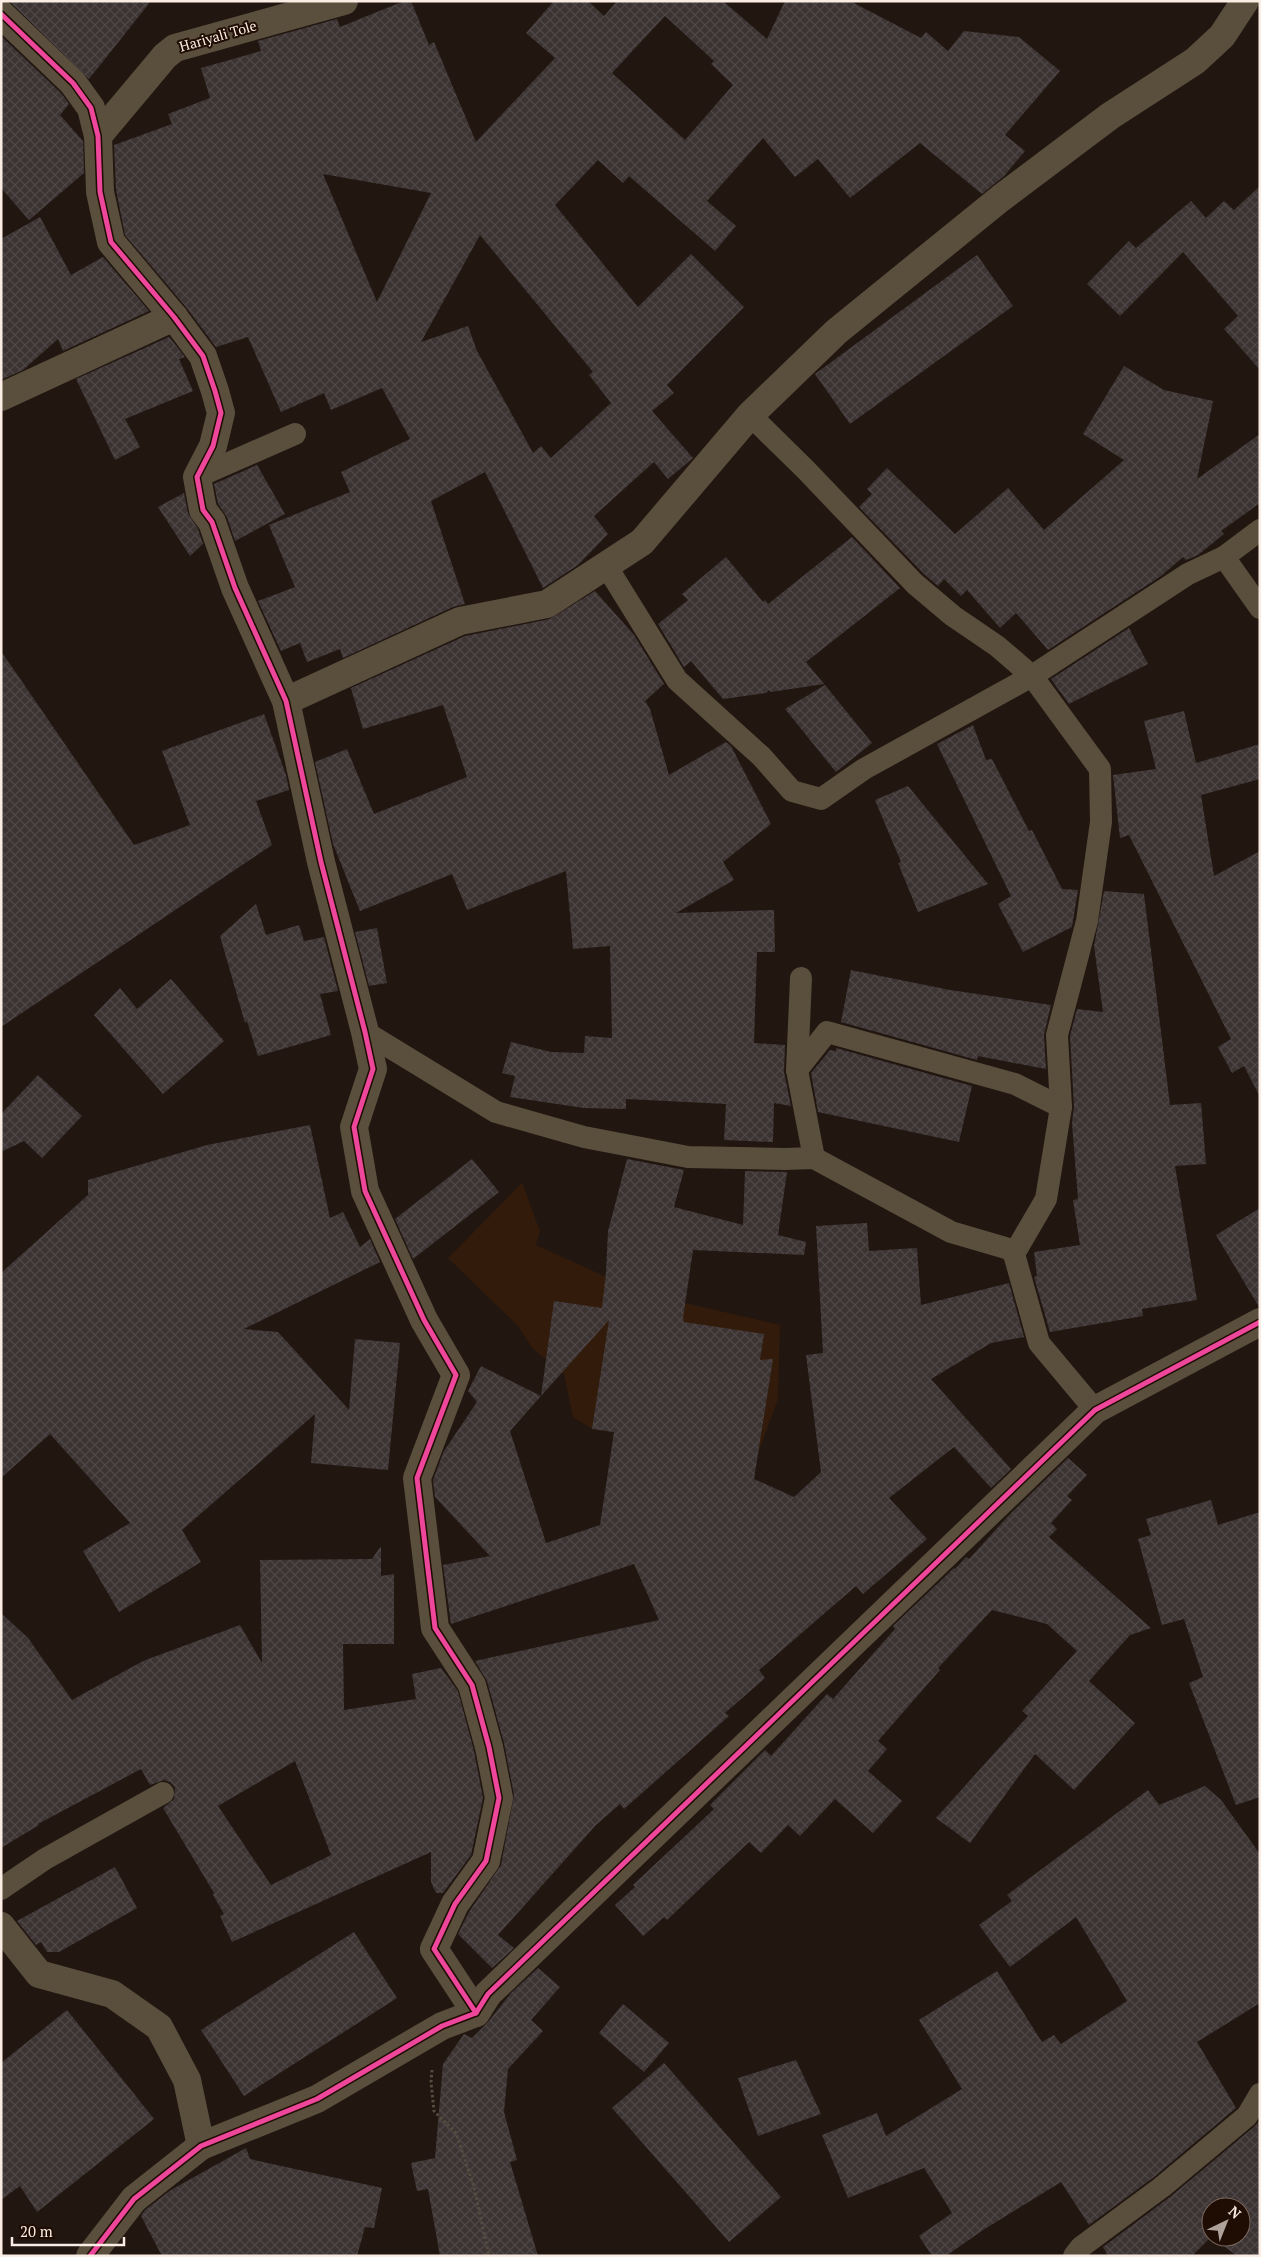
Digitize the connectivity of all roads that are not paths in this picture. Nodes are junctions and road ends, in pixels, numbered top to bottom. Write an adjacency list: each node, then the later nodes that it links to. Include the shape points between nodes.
1 (344, 1): 4 (street, Hariyali Tole, via 175,48)
2 (1245, 1): 7 (street, via 1222,36 1195,61 1110,116 1001,198 836,332)
3 (1, 14): 4 (street, via 73,83 91,108)
4 (98, 136): 5 (street, via 100,192 111,242)
5 (174, 317): 6 (street); 9 (street, via 203,356 221,413 213,446)
6 (1, 397)
7 (750, 415): 12 (street, via 642,542); 14 (lane, via 914,584)
8 (295, 434): 9 (lane)
9 (197, 477): 15 (street, via 203,510 212,522 235,588)
10 (1260, 530): 11 (lane)
11 (1224, 556): 13 (lane); 14 (lane, via 1188,574)
12 (607, 567): 14 (lane, via 677,680 762,757 792,791 821,799 864,769); 15 (street, via 547,604 460,621)
13 (1260, 608)
14 (1032, 676): 19 (lane, via 1100,769 1101,822 1087,921 1057,1035)
15 (286, 701): 17 (street, via 321,862)
16 (801, 978): 18 (lane)
17 (365, 1032): 20 (lane, via 496,1112 584,1138 688,1157); 27 (street, via 373,1069 354,1127 365,1191 424,1320 456,1375 417,1478 434,1628 472,1685 499,1798 486,1861 455,1904 434,1949)
18 (797, 1070): 19 (lane, via 826,1032 1015,1084); 20 (lane)
19 (1061, 1107): 21 (lane, via 1046,1199)
20 (814, 1158): 21 (lane, via 951,1232 1009,1249)
21 (1014, 1254): 23 (lane, via 1039,1343)
22 (1260, 1322): 23 (street)
23 (1095, 1410): 27 (street, via 488,1994)
24 (163, 1792): 25 (lane, via 45,1858)
25 (1, 1889)
26 (1, 1926): 29 (street, via 39,1974 112,1994 160,2027 187,2080)
27 (476, 2014): 29 (street, via 437,2029 316,2099)
28 (1260, 2094): 31 (lane, via 1246,2116 1162,2187 1081,2247)
29 (201, 2146): 30 (street, via 134,2199)
30 (90, 2256)
31 (1074, 2256)

